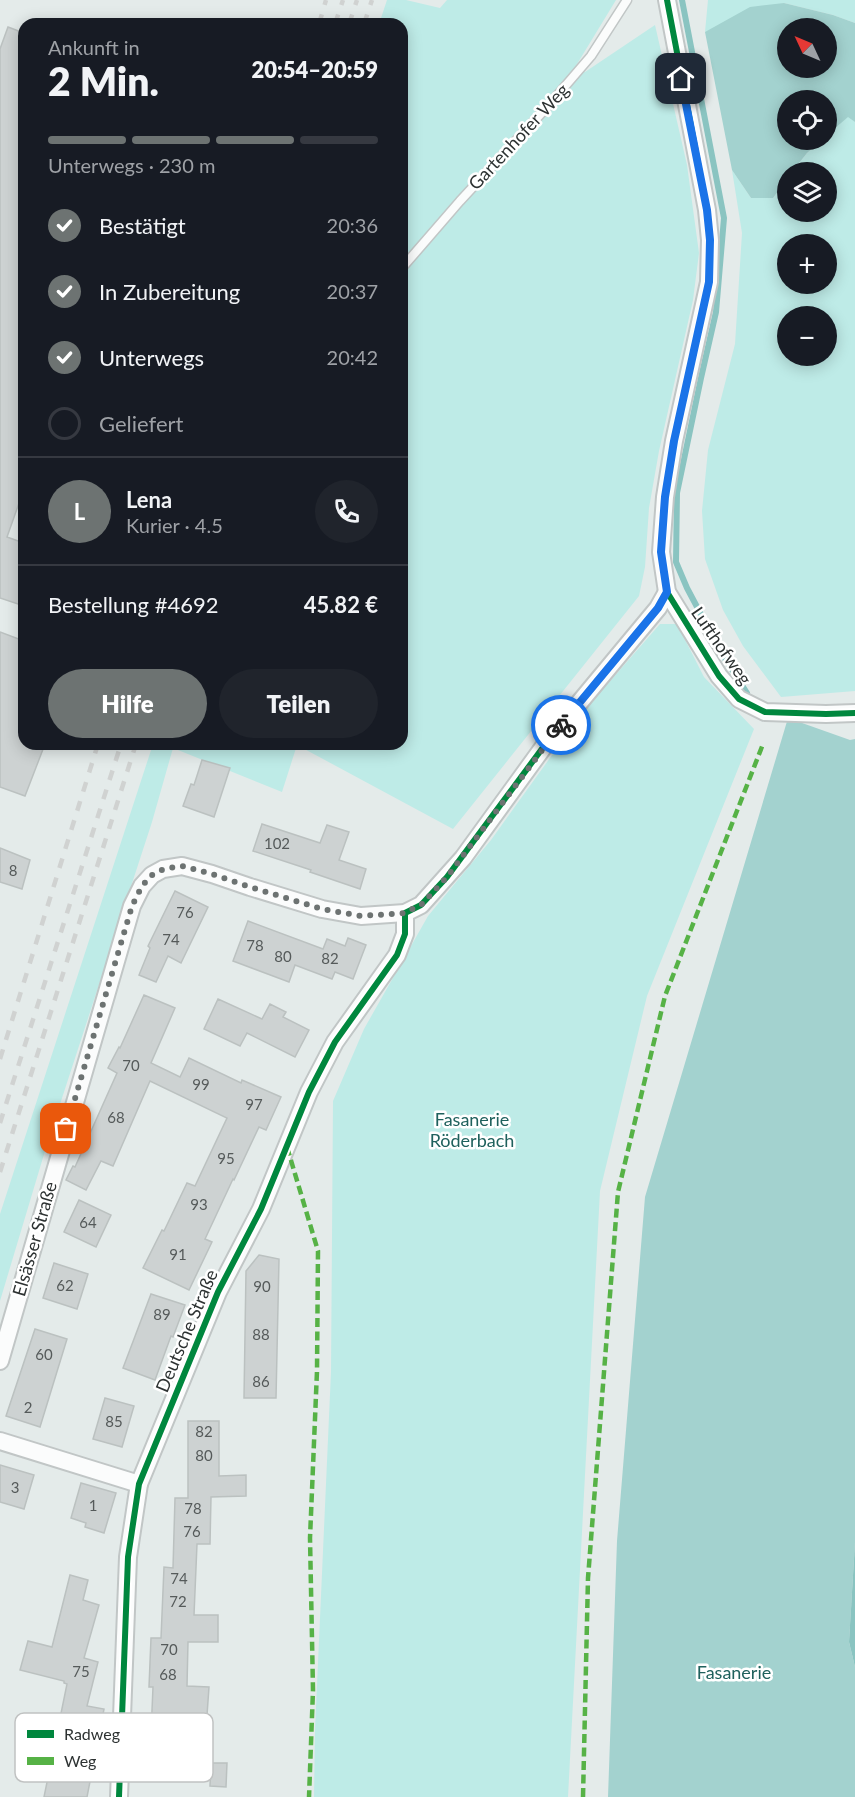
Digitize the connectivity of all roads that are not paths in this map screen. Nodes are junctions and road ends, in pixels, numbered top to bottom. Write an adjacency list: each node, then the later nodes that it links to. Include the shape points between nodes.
1 (627, 0): 3 (lane, Gartenhofer Weg, via 591,56)
2 (667, 0): 4 (street, Lufthofweg, via 710,240 709,282 665,497 661,552)
3 (408, 261)
4 (667, 592): 5 (street, Lufthofweg, via 719,676 739,699 765,712); 6 (street, via 550,738 463,858 422,904)
5 (855, 713)
6 (405, 913): 7 (street, Elsässer Straße, via 361,916 322,909 182,866 152,875 142,886 132,906); 9 (street, Deutsche Straße, via 405,934 397,955 335,1042 309,1092 261,1209 218,1292)
7 (0, 1361)
8 (0, 1441): 9 (street)
9 (139, 1484): 10 (street, Deutsche Straße, via 128,1557)
10 (122, 1713)
11 (120, 1782): 12 (street, Deutsche Straße)
12 (119, 1797)

